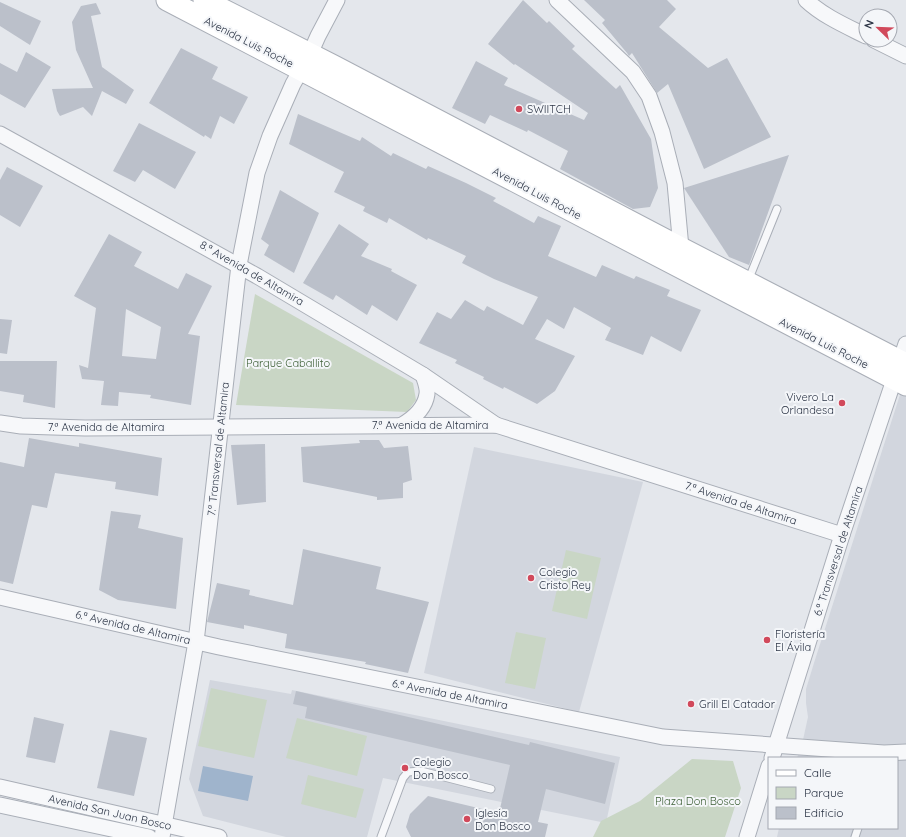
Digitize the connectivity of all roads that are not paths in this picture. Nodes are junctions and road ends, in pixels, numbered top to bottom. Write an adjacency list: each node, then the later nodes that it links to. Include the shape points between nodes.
1 (167, 0): 9 (main road, Avenida Luis Roche)
2 (204, 0): 9 (main road, Avenida Luis Roche)
3 (337, 0): 9 (street, 7.ª Transversal de Altamira)
4 (557, 0): 12 (street, via 633,72 649,96 662,132 675,183)
5 (806, 0): 6 (street)
6 (858, 32)
7 (890, 48): 8 (street)
8 (906, 56)
9 (306, 62): 12 (main road, Avenida Luis Roche); 13 (street, 7.ª Transversal de Altamira, via 270,136 256,173); 15 (main road, Avenida Luis Roche)
10 (0, 134): 13 (street, 8.ª Avenida de Altamira)
11 (777, 209): 14 (lane)
12 (682, 248): 14 (main road, Avenida Luis Roche)
13 (240, 265): 16 (street, 8.ª Avenida de Altamira); 20 (street, 7.ª Transversal de Altamira)
14 (748, 282): 15 (main road, Avenida Luis Roche)
15 (903, 366): 21 (street, 6.ª Transversal de Altamira)
16 (423, 375): 18 (street, via 427,392 425,400 417,415); 19 (street, 8.ª Avenida de Altamira)
17 (0, 423): 20 (street, 7.ª Avenida de Altamira, via 52,428)
18 (402, 425): 19 (street, 7.ª Avenida de Altamira); 20 (street, 7.ª Avenida de Altamira)
19 (496, 425): 21 (street, 7.ª Avenida de Altamira)
20 (221, 426): 23 (street, 7.ª Transversal de Altamira)
21 (842, 535): 24 (street, 6.ª Transversal de Altamira)
22 (0, 597): 23 (street, 6.ª Avenida de Altamira)
23 (196, 642): 24 (street, 6.ª Avenida de Altamira, via 663,737); 31 (street, 7.ª Transversal de Altamira)
24 (774, 752): 26 (street, 6.ª Avenida de Altamira)
25 (906, 752): 26 (street, 6.ª Avenida de Altamira)
26 (883, 756)
27 (768, 769): 35 (street)
28 (0, 787): 31 (street, Avenida San Juan Bosco)
29 (491, 789): 34 (lane, via 421,771 408,772 403,778)
30 (0, 805): 32 (street, Avenida San Juan Bosco)
31 (163, 830): 33 (street, Avenida San Juan Bosco)
32 (149, 837)
33 (219, 837)
34 (381, 837)
35 (747, 837)

